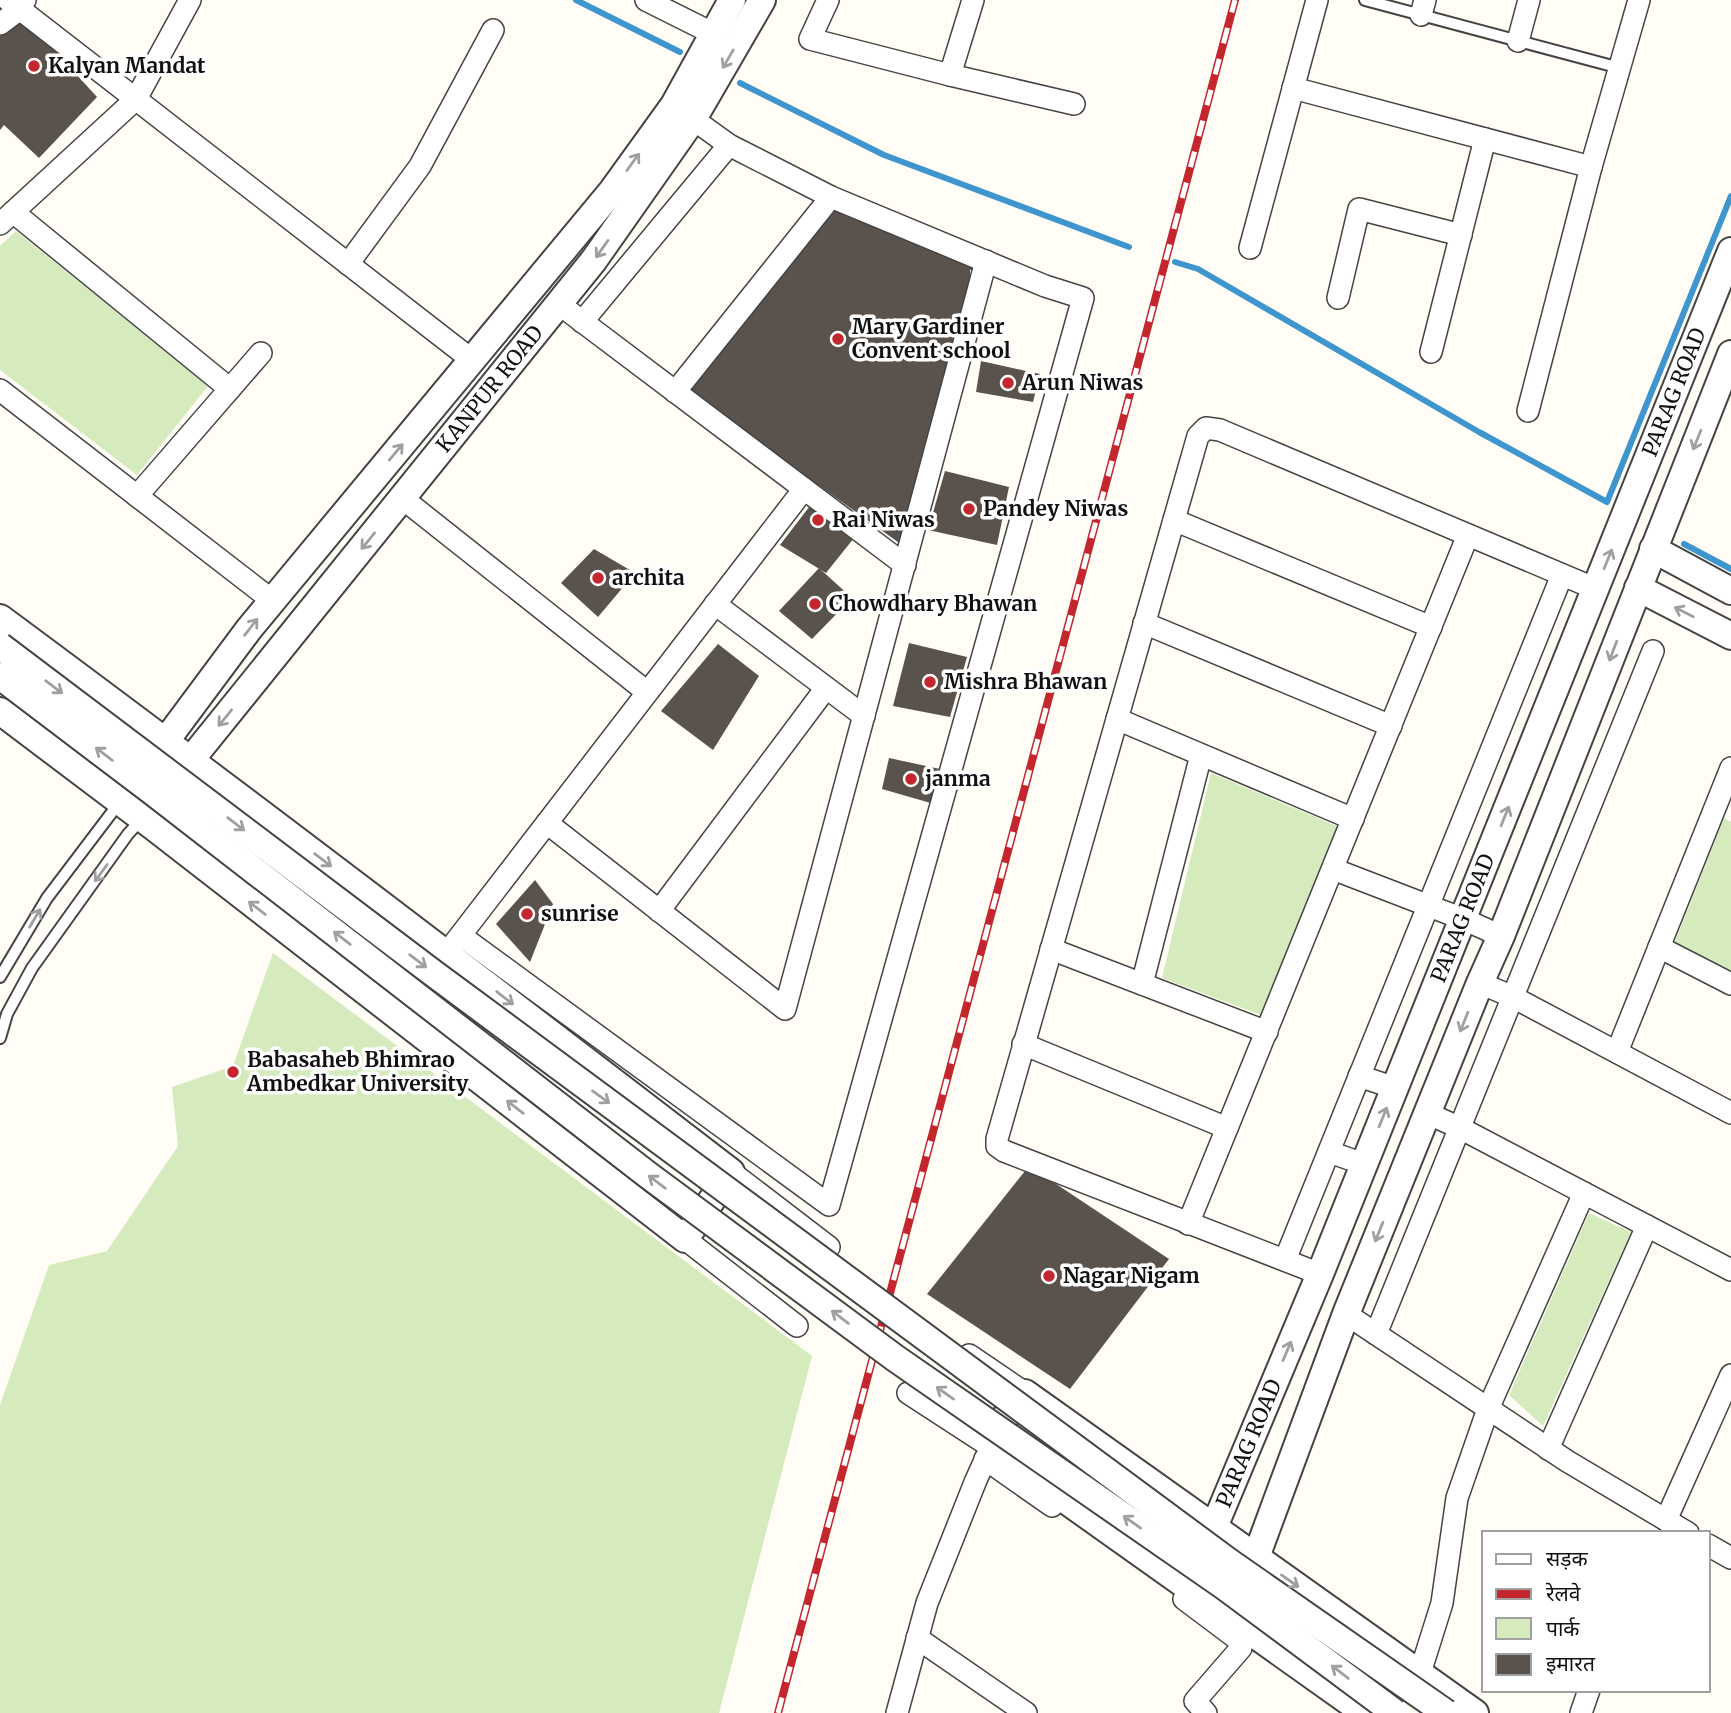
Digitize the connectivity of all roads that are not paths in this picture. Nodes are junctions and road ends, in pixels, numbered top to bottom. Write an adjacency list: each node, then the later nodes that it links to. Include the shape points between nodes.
1 (190, 0): 20 (street)
2 (646, 0): 15 (street)
3 (732, 0): 15 (street)
4 (762, 0): 22 (street, KANPUR ROAD, one-way to 22)
5 (828, 0): 18 (street, via 810,39)
6 (972, 0): 18 (street)
7 (1317, 0): 19 (street)
8 (1365, 0): 12 (lane)
9 (1529, 0): 16 (street)
10 (1639, 0): 17 (street)
11 (18, 3): 13 (street); 20 (street)
12 (1423, 7): 16 (lane)
13 (0, 24)
14 (493, 30): 32 (street, via 420,166)
15 (714, 34): 22 (street)
16 (1518, 41): 17 (lane)
17 (1619, 68): 25 (street)
18 (950, 75): 21 (street)
19 (1293, 88): 23 (street); 29 (street)
20 (135, 99): 27 (street); 32 (street)
21 (1074, 104)
22 (683, 114): 24 (street); 34 (street, KANPUR ROAD, one-way to 34, via 594,260); 36 (street, one-way to 22, via 612,191)
23 (1485, 139): 25 (street); 28 (street)
24 (729, 145): 26 (street); 35 (street)
25 (1591, 167): 45 (street)
26 (831, 197): 31 (street); 43 (street)
27 (7, 218): 41 (street)
28 (1461, 235): 33 (street, via 1359,209); 37 (street)
29 (1250, 248)
30 (1731, 251): 49 (street, PARAG ROAD)
31 (986, 261): 54 (street); 88 (street, via 1083,298 829,1205)
32 (348, 264): 36 (street)
33 (1338, 298)
34 (559, 304): 35 (street); 40 (street, KANPUR ROAD)
35 (582, 322): 43 (street)
36 (480, 350): 40 (street); 58 (street, one-way to 36)
37 (1431, 352)
38 (261, 353): 41 (street)
39 (1731, 354): 44 (street, PARAG ROAD)
40 (513, 361): 48 (street, KANPUR ROAD)
41 (230, 389): 47 (street)
42 (0, 390): 47 (street)
43 (675, 392): 46 (street)
44 (1724, 394): 51 (street, PARAG ROAD, one-way to 51)
45 (1528, 411)
46 (804, 489): 54 (street); 59 (street)
47 (137, 496): 58 (street)
48 (402, 498): 68 (street); 76 (street, KANPUR ROAD, one-way to 76)
49 (1629, 506): 51 (street); 55 (street, PARAG ROAD, one-way to 49)
50 (1174, 520): 52 (street, via 1198,436 1206,428); 61 (street); 62 (street)
51 (1664, 523): 53 (street, PARAG ROAD)
52 (1468, 535): 55 (street); 62 (street)
53 (1653, 549): 56 (street, PARAG ROAD); 57 (street)
54 (905, 565): 70 (street)
55 (1580, 583): 71 (street, PARAG ROAD); 71 (street)
56 (1638, 588): 63 (street, one-way to 56); 87 (street, PARAG ROAD, one-way to 87)
57 (1731, 591)
58 (273, 601): 74 (street, one-way to 58)
59 (715, 604): 67 (street); 68 (street)
60 (0, 618): 74 (street)
61 (1144, 623): 72 (street); 73 (street)
62 (1431, 627): 73 (street)
63 (1731, 636)
64 (0, 646): 141 (street, one-way to 141, bridge, via 1228,1562)
65 (1653, 651): 95 (street)
66 (0, 676): 140 (street, one-way to 66, bridge, via 1224,1586 895,1358 659,1183)
67 (826, 688): 70 (street); 85 (street)
68 (647, 692): 82 (street)
69 (0, 711): 78 (street)
70 (864, 716): 85 (street, via 785,1009)
71 (1527, 716): 83 (street, PARAG ROAD, one-way to 71); 83 (street)
72 (1117, 719): 75 (street); 90 (street)
73 (1391, 726): 81 (street)
74 (166, 741): 76 (street); 78 (street)
75 (1201, 755): 81 (street); 93 (street)
76 (191, 760): 80 (street, KANPUR ROAD); 88 (street, one-way to 88)
77 (1731, 768): 79 (street)
78 (120, 802): 80 (street); 91 (lane, one-way to 78, via 47,898)
79 (1725, 803): 89 (street)
80 (142, 819): 96 (lane, one-way to 96); 111 (street, one-way to 80)
81 (1353, 819): 84 (street)
82 (547, 823): 85 (street); 88 (street)
83 (1474, 846): 86 (street, PARAG ROAD); 86 (street)
84 (1333, 869): 86 (street); 97 (street)
85 (659, 911)
86 (1446, 912): 87 (street); 101 (street, PARAG ROAD); 101 (street)
87 (1501, 936): 92 (street, PARAG ROAD)
88 (453, 945): 107 (street, one-way to 107)
89 (1659, 947): 94 (street); 100 (street)
90 (1051, 949): 93 (street); 99 (street)
91 (0, 977)
92 (1480, 983): 95 (street); 102 (street, PARAG ROAD, one-way to 102)
93 (1142, 984): 97 (street)
94 (1731, 984)
95 (1513, 997): 100 (street); 105 (street)
96 (4, 1012): 98 (lane)
97 (1267, 1032): 104 (street)
98 (0, 1038)
99 (1023, 1044): 104 (street); 109 (street, via 997,1146)
100 (1617, 1052): 103 (street)
101 (1377, 1082): 106 (street, PARAG ROAD, one-way to 101); 106 (street)
102 (1427, 1112): 105 (street); 115 (street, PARAG ROAD, one-way to 115)
103 (1731, 1113)
104 (1227, 1128): 109 (street)
105 (1460, 1128): 108 (street); 118 (street)
106 (1346, 1158): 113 (street, PARAG ROAD); 113 (street)
107 (731, 1172): 111 (street); 112 (street)
108 (1584, 1193): 110 (street); 122 (street)
109 (1188, 1224): 113 (street)
110 (1647, 1226): 114 (street); 123 (street)
111 (685, 1239): 116 (street)
112 (829, 1247)
113 (1304, 1267): 126 (street, PARAG ROAD, one-way to 113)
114 (1731, 1270)
115 (1346, 1314): 118 (street); 129 (street, PARAG ROAD)
116 (797, 1326)
117 (936, 1332): 121 (street)
118 (1376, 1334): 122 (street)
119 (1731, 1376): 125 (street)
120 (908, 1393): 124 (street)
121 (1025, 1393): 124 (street, via 1019,1395 999,1427); 126 (street)
122 (1488, 1409): 123 (street); 134 (street, via 1457,1498 1442,1603)
123 (1548, 1449): 125 (street)
124 (988, 1453): 131 (street); 133 (street, via 931,1591); 138 (street, via 1240,1642 1241,1648 1195,1701)
125 (1666, 1520): 127 (street)
126 (1214, 1527): 129 (street); 131 (street, PARAG ROAD)
127 (1685, 1531)
128 (1710, 1546): 130 (street)
129 (1256, 1557): 132 (street, PARAG ROAD); 134 (street, one-way to 134)
130 (1731, 1558)
131 (1181, 1581): 132 (street)
132 (1228, 1615): 139 (street)
133 (918, 1638): 136 (street); 137 (street)
134 (1420, 1674): 142 (street)
135 (1588, 1692): 143 (street)
136 (897, 1713)
137 (1026, 1713)
138 (1206, 1713)
139 (1365, 1713)
140 (1395, 1713)
141 (1446, 1713)
142 (1475, 1713)
143 (1581, 1713)

